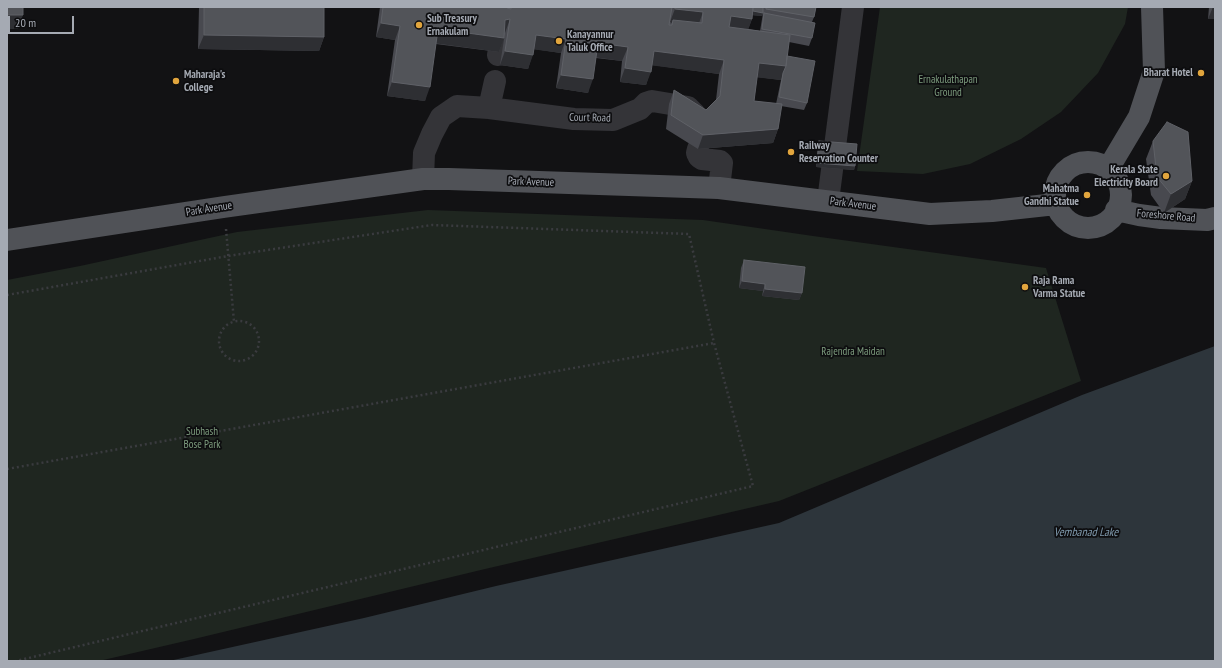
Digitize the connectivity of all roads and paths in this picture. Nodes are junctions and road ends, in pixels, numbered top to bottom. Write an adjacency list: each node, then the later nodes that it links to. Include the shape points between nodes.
1 (507, 7): 4 (lane)
2 (853, 7): 12 (lane)
3 (1152, 7): 9 (main road, via 1154,70 1139,117)
4 (498, 55)
5 (495, 81): 6 (lane)
6 (489, 108): 7 (lane, Court Road, via 574,119 613,120 652,101 688,107); 10 (lane, Court Road, via 457,106 440,117 424,153)
7 (701, 124)
8 (698, 149): 11 (lane, via 697,153 702,159 722,163)
9 (1108, 169): 13 (main road, via 1089,162 1069,167 1057,184); 15 (main road, via 1116,177 1120,188)
10 (423, 179): 11 (main road, Park Avenue); 14 (main road, Park Avenue)
11 (720, 188): 12 (main road, Park Avenue)
12 (828, 201): 13 (main road, Park Avenue, via 930,214)
13 (1056, 204): 15 (main road, via 1069,222 1079,227 1090,228 1100,225 1110,219)
14 (224, 207): 17 (main road, Park Avenue); 18 (path)
15 (1116, 210): 16 (main road, Foreshore Road, via 1161,218)
16 (1215, 218)
17 (7, 240)
18 (228, 256): 19 (path); 20 (path); 21 (path, via 432,225 689,234)
19 (7, 295)
20 (234, 322): 20 (path, via 228,324 221,334 220,346 232,360 246,360 257,352 260,338 253,326 247,322)
21 (714, 343): 22 (path); 23 (path, via 753,486)
22 (7, 469)
23 (16, 661)

